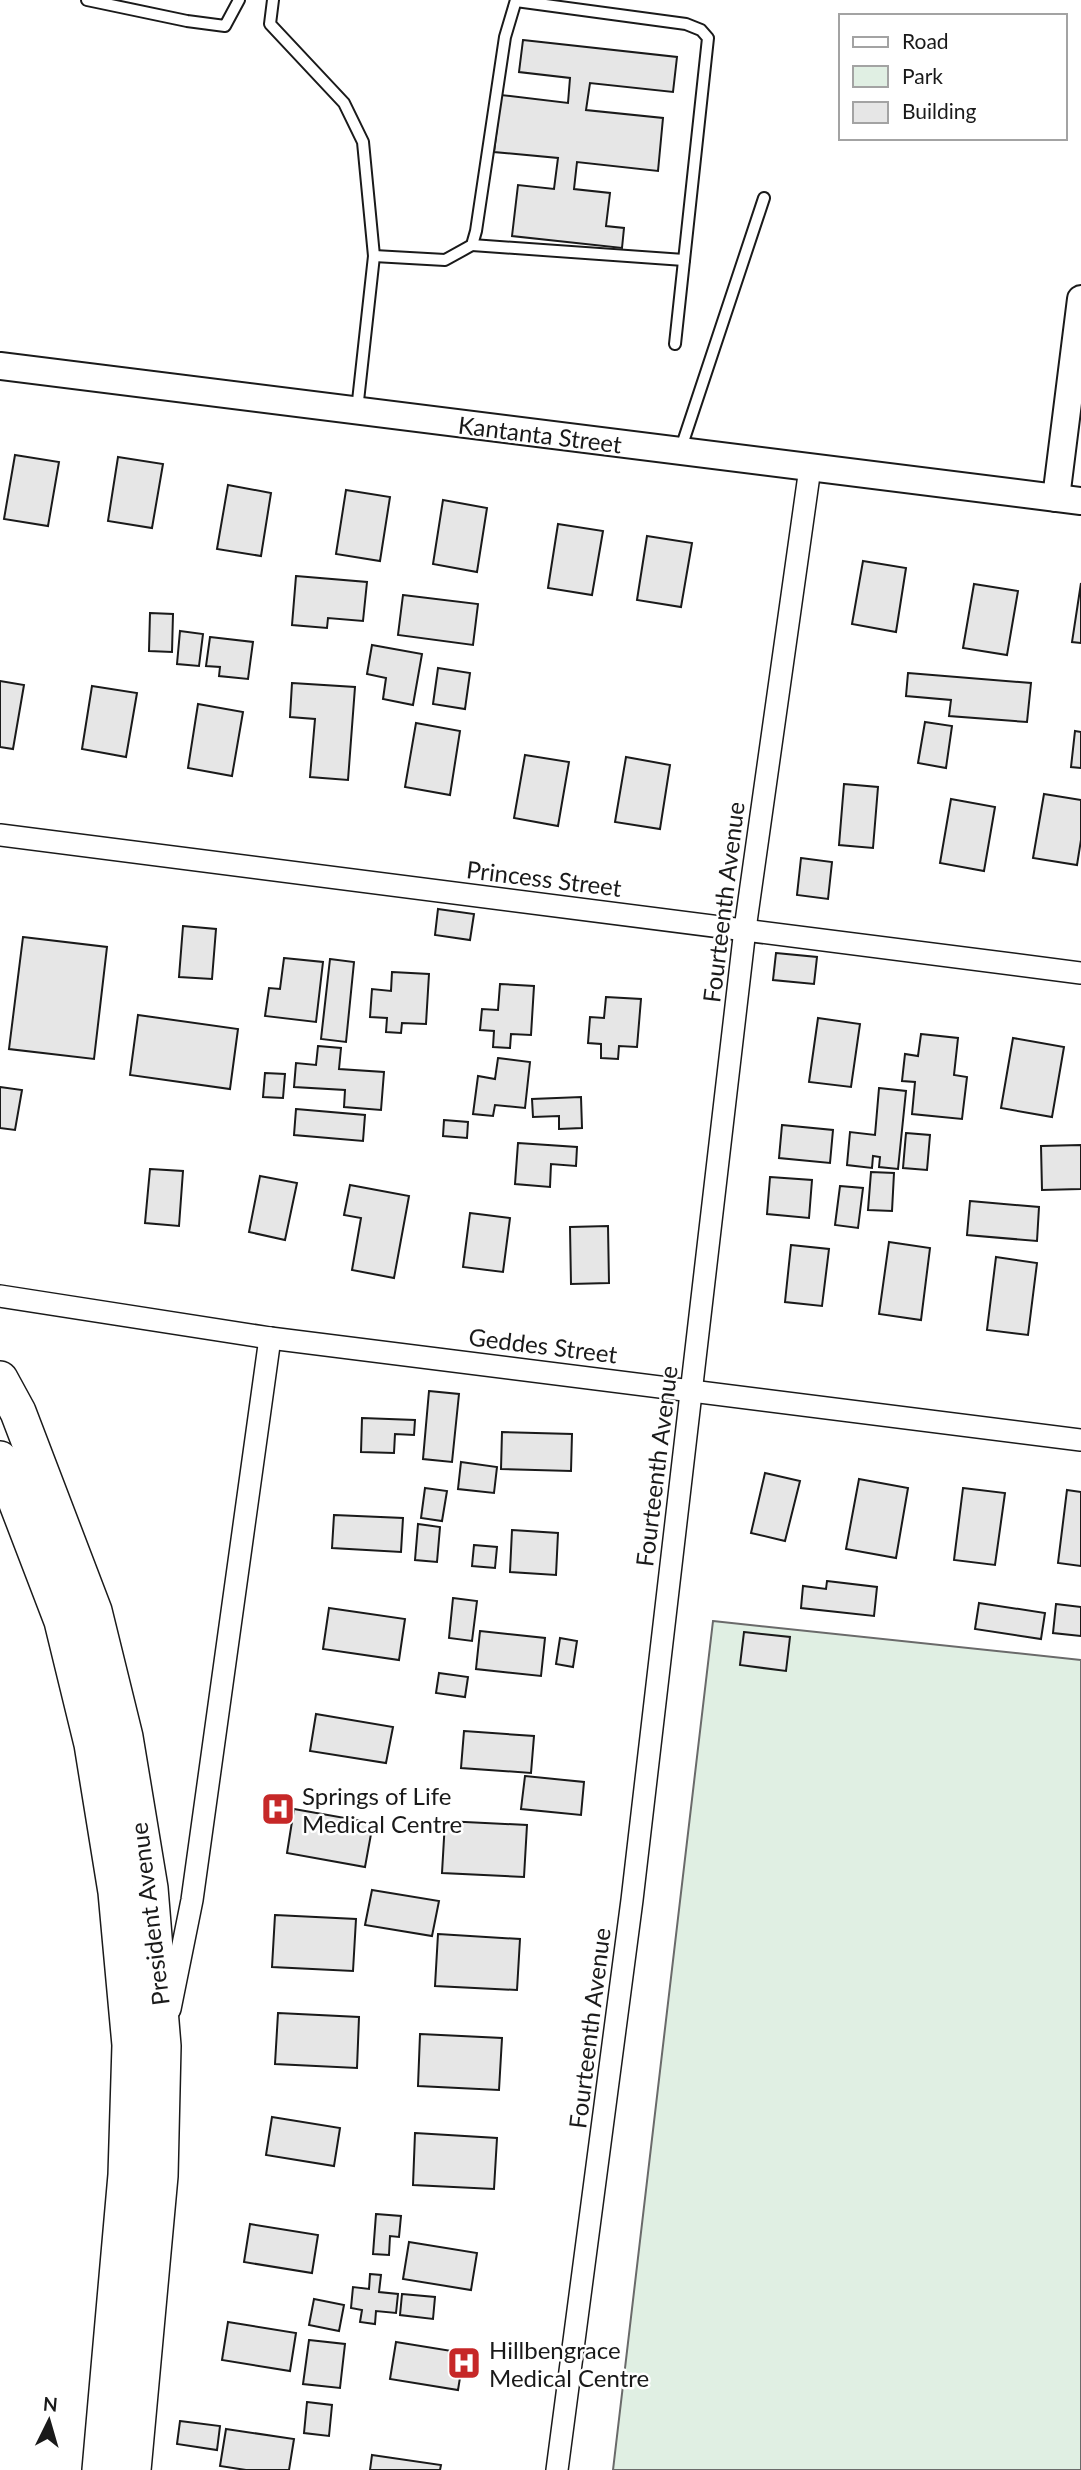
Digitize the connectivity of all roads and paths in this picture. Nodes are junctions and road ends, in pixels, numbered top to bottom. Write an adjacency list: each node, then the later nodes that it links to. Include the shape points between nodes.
1 (87, 0): 2 (lane, via 225,26)
2 (239, 0)
3 (273, 0): 7 (lane, via 270,24 344,103 363,142)
4 (516, 0): 6 (lane, via 505,37); 8 (lane, via 686,24 708,38)
5 (764, 198): 13 (lane)
6 (472, 245): 7 (lane, via 445,260); 8 (lane)
7 (374, 256): 12 (lane)
8 (684, 260): 10 (lane)
9 (1081, 299): 15 (street)
10 (676, 344)
11 (0, 366): 12 (street, Kantanta Street)
12 (357, 411): 13 (street, Kantanta Street)
13 (680, 452): 14 (street, Kantanta Street)
14 (810, 468): 15 (street, Kantanta Street); 17 (street, Fourteenth Avenue)
15 (1068, 500)
16 (0, 835): 17 (street, Princess Street)
17 (745, 929): 18 (street, Princess Street); 22 (street, Fourteenth Avenue)
18 (1081, 972)
19 (0, 1296): 20 (street, Geddes Street)
20 (270, 1338): 22 (street, Geddes Street); 25 (street, via 192,1900)
21 (0, 1379): 25 (highway, President Avenue, via 18,1412 94,1611 118,1712 150,1888)
22 (691, 1390): 23 (street, Geddes Street); 28 (street, Fourteenth Avenue, via 632,1900)
23 (1081, 1440)
24 (0, 1459): 26 (highway, President Avenue, via 62,1621 92,1744 116,1892 130,2045 126,2175)
25 (163, 2046): 27 (highway, President Avenue, via 160,2176)
26 (100, 2470)
27 (133, 2470)
28 (557, 2470)

